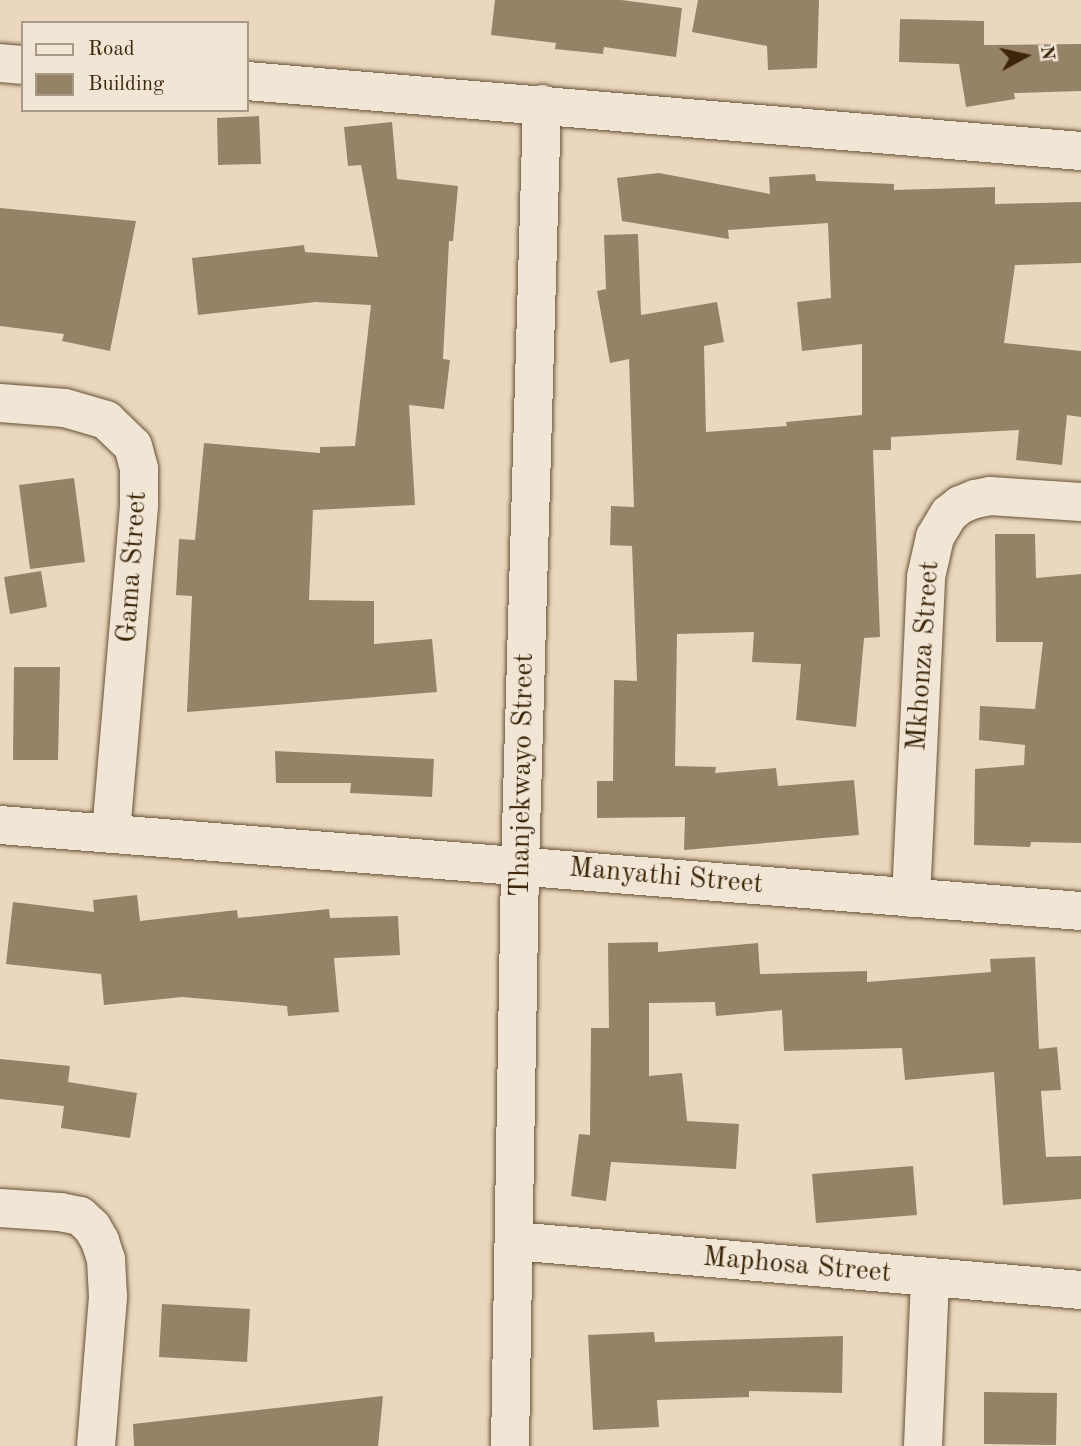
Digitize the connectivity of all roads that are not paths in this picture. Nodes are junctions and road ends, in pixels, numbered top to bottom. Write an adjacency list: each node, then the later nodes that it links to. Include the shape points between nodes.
1 (0, 63): 2 (street)
2 (21, 65)
3 (248, 82): 4 (street)
4 (542, 104): 5 (street); 10 (street, Thanjekwayo Street)
5 (1081, 151)
6 (0, 403): 9 (street, Gama Street, via 65,408 106,420 133,446 139,469)
7 (1081, 502): 11 (street, Mkhonza Street, via 975,499 949,514 935,537 926,577)
8 (0, 825): 9 (street, Manyathi Street)
9 (111, 834): 10 (street, Manyathi Street)
10 (520, 865): 11 (street, Manyathi Street); 14 (street, Thanjekwayo Street)
11 (911, 898): 12 (street, Manyathi Street)
12 (1081, 911)
13 (0, 1208): 17 (street, via 80,1216 100,1241 108,1297)
14 (514, 1241): 15 (street, Maphosa Street); 18 (street, Thanjekwayo Street)
15 (930, 1278): 16 (street, Maphosa Street); 19 (street)
16 (1081, 1290)
17 (96, 1446)
18 (510, 1446)
19 (923, 1446)

